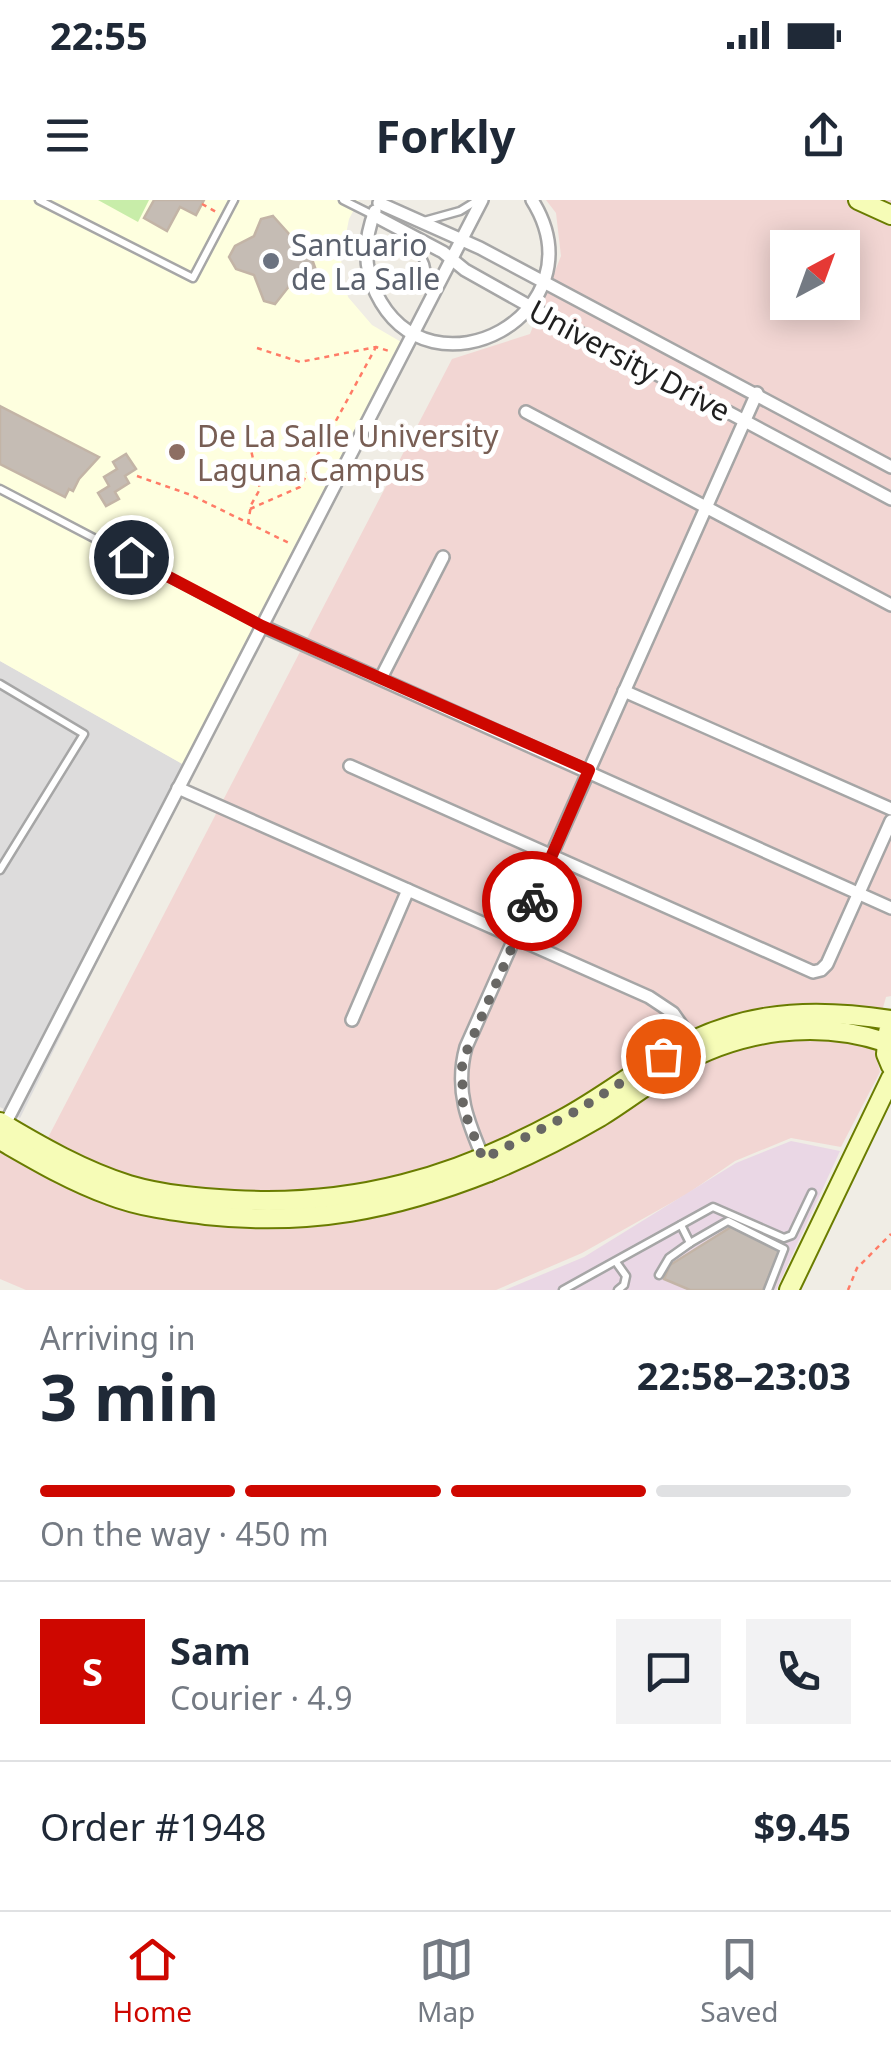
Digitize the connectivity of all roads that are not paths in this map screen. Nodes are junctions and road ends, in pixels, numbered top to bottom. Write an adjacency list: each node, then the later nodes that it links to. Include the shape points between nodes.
1 (39, 200): 2 (lane, via 193,278)
2 (234, 200)
3 (344, 200): 8 (lane)
4 (480, 200): 10 (lane); 12 (street)
5 (532, 200): 14 (street, via 546,229)
6 (858, 200): 9 (street)
7 (378, 201): 8 (street); 10 (street, University Drive)
8 (373, 215): 11 (street, University Drive); 17 (street, via 366,237 370,282 394,319)
9 (891, 215)
10 (418, 222): 12 (street, University Drive)
11 (412, 236): 13 (street, University Drive); 15 (lane)
12 (461, 241): 13 (street); 14 (street, University Drive)
13 (452, 259): 15 (street); 16 (street, University Drive)
14 (544, 282): 16 (street); 18 (street, University Drive)
15 (433, 297): 17 (street)
16 (531, 307): 17 (street, via 516,323 476,342 454,344); 20 (street, University Drive)
17 (414, 333): 27 (street)
18 (757, 394): 20 (street); 21 (street, University Drive)
19 (526, 412): 24 (street)
20 (743, 422): 23 (street, University Drive); 24 (street)
21 (891, 467)
22 (0, 489): 27 (lane)
23 (891, 499)
24 (705, 509): 26 (street); 30 (street)
25 (443, 556): 28 (street)
26 (891, 605)
27 (262, 626): 28 (street); 33 (street)
28 (381, 678): 32 (street)
29 (0, 684): 37 (lane, via 84,734)
30 (624, 691): 32 (street); 34 (street)
31 (350, 766): 36 (street)
32 (589, 770): 36 (street); 39 (street)
33 (178, 788): 38 (street); 47 (street)
34 (891, 810)
35 (891, 821): 39 (street)
36 (552, 856): 39 (street, via 813,972 827,964); 41 (street)
37 (0, 870)
38 (408, 890): 41 (street); 42 (street)
39 (858, 894): 40 (street)
40 (891, 908)
41 (516, 938): 44 (street, via 662,1003); 48 (street, via 462,1062 463,1108)
42 (352, 1020)
43 (889, 1030): 44 (street, via 804,1030); 45 (street)
44 (696, 1047): 48 (street)
45 (891, 1066)
46 (891, 1078): 57 (street)
47 (1, 1130): 48 (street, via 110,1178 203,1198 352,1197); 48 (street, via 76,1181 126,1201 236,1218 354,1214 422,1196)
48 (486, 1166)
49 (812, 1193): 50 (lane, via 792,1235 784,1238 713,1207)
50 (680, 1224): 51 (lane); 52 (lane)
51 (690, 1243): 53 (lane); 56 (lane, via 728,1221 784,1249)
52 (616, 1262): 54 (lane); 55 (lane, via 626,1276)
53 (659, 1274)
54 (562, 1290)
55 (618, 1290)
56 (768, 1290)
57 (790, 1290)

